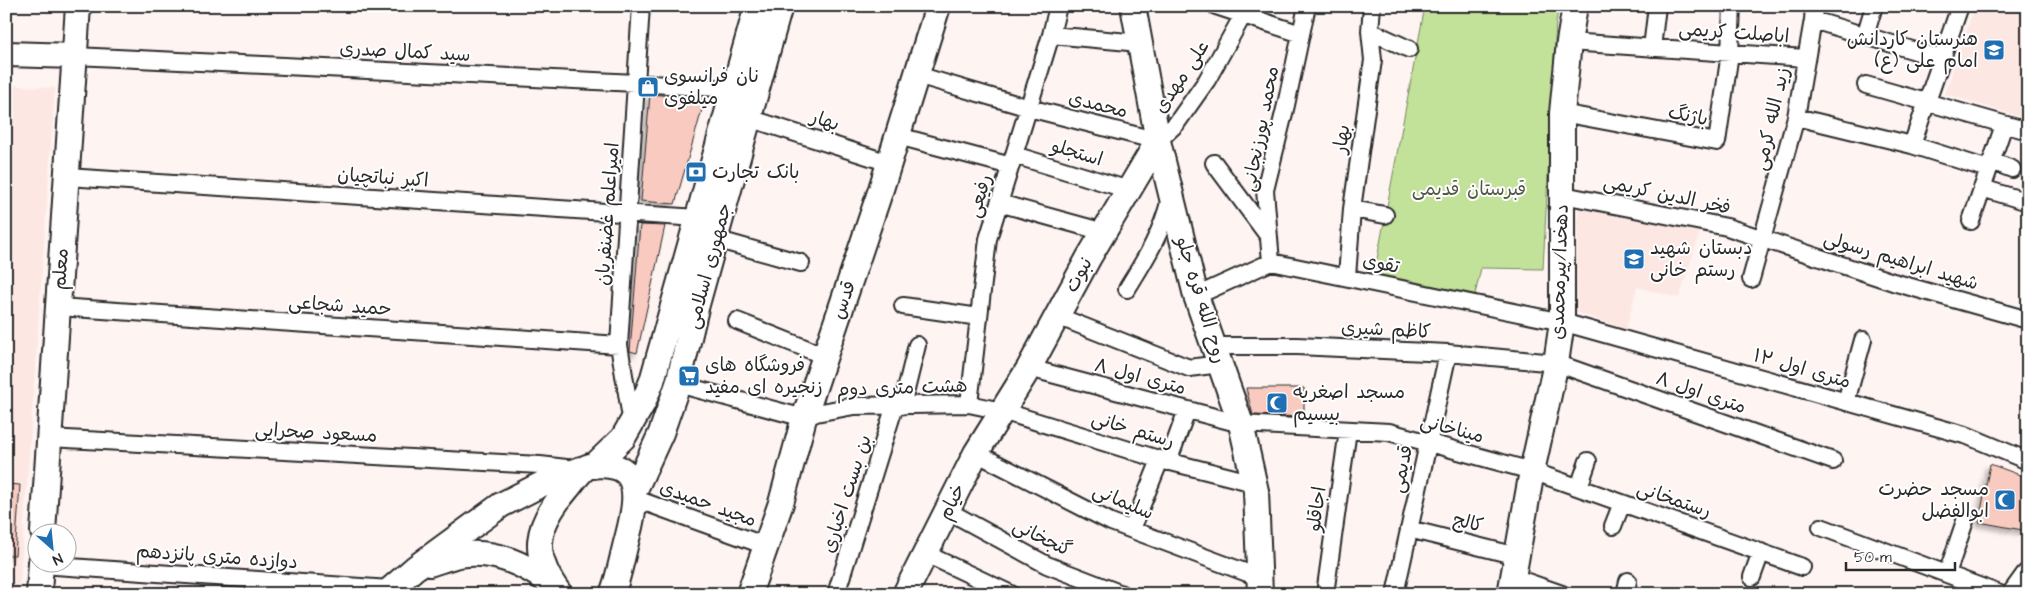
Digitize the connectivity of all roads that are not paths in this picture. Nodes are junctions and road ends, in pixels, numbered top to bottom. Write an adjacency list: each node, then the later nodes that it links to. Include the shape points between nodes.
1 (78, 6): 28 (street, معلم)
2 (641, 6): 32 (street, امیراعلم غضنفریان)
3 (757, 6): 34 (street, جمهوری اسلامی)
4 (780, 6): 39 (street, جمهوری اسلامی)
5 (938, 6): 31 (street, قدس)
6 (1058, 6): 20 (street, رفیعی)
7 (1133, 6): 23 (street, روح الله قره جلو)
8 (1216, 6): 16 (street)
9 (1307, 6): 19 (street, محمد پورزنجانی)
10 (1372, 6): 18 (street, بهار)
11 (1575, 6): 22 (street, دهخدا/پیرمحمدی)
12 (1657, 6): 24 (street)
13 (1732, 6): 26 (street)
14 (1874, 6): 21 (street)
15 (1960, 6): 30 (street)
16 (1246, 11): 19 (street); 43 (street, علی مهدی, via 1207,80 1176,124)
17 (1814, 13): 21 (street); 29 (street, زید الله کرمی)
18 (1370, 32): 25 (street); 57 (street, بهار, via 1373,60)
19 (1301, 34): 63 (street, محمد پورزنجانی, via 1265,190)
20 (1051, 35): 23 (street); 36 (street, رفیعی)
21 (1865, 36): 30 (street)
22 (1569, 42): 24 (street, اباصلت کریمی); 37 (street, دهخدا/پیرمحمدی)
23 (1140, 43): 43 (street, روح الله قره جلو)
24 (1652, 48): 26 (street, اباصلت کریمی)
25 (1409, 49)
26 (1730, 53): 29 (street, اباصلت کریمی); 37 (street, باژنگ, via 1717,142)
27 (6, 54): 28 (street)
28 (74, 56): 32 (street, سید کمال صدری); 50 (street, معلم)
29 (1806, 58): 38 (street, زید الله کرمی)
30 (1942, 59): 35 (street)
31 (917, 75): 36 (street, محمدی); 42 (street, قدس)
32 (636, 83): 34 (street, سید کمال صدری); 58 (street, امیراعلم غضنفریان)
33 (1866, 85): 35 (street)
34 (734, 89): 60 (street, جمهوری اسلامی)
35 (1926, 104): 40 (street); 44 (street)
36 (1029, 108): 43 (street, محمدی); 45 (street, رفیعی)
37 (1562, 113): 54 (street, دهخدا/پیرمحمدی)
38 (1796, 117): 44 (street); 65 (street, زید الله کرمی)
39 (749, 118): 46 (street, بهار); 64 (street, جمهوری اسلامی)
40 (2004, 125): 41 (street); 48 (street)
41 (2028, 131)
42 (898, 136): 45 (street, استجلو); 46 (street, قدس)
43 (1158, 141): 52 (street, نبوت); 53 (street, روح الله قره جلو)
44 (1912, 145): 48 (street)
45 (1012, 160): 52 (street, استجلو); 56 (street, رفیعی)
46 (889, 162): 84 (street, قدس)
47 (1214, 163): 63 (street)
48 (1990, 165): 49 (street); 51 (street)
49 (2012, 169)
50 (67, 177): 58 (street, اکبر نباتچیان); 73 (street, معلم)
51 (1982, 188): 55 (street); 61 (street)
52 (1129, 190): 62 (street, نبوت)
53 (1171, 194): 70 (street, via 1164,224); 71 (street, روح الله قره جلو)
54 (1563, 194): 65 (street, فخر الدین کریمی, via 1727,227); 78 (street, دهخدا/پیرمحمدی)
55 (2028, 202)
56 (999, 203): 62 (street); 75 (street, رفیعی, via 988,239)
57 (1352, 209): 59 (street); 68 (street, بهار)
58 (628, 214): 60 (street, اکبر نباتچیان); 81 (street, امیراعلم غضنفریان)
59 (1385, 215)
60 (698, 218): 94 (street, جمهوری اسلامی, via 652,381)
61 (1970, 221)
62 (1104, 232): 74 (street, نبوت)
63 (1269, 238): 66 (street, محمد پورزنجانی)
64 (716, 239): 67 (street); 87 (street, جمهوری اسلامی)
65 (1763, 239): 69 (street, زید الله کرمی); 76 (street, شهید ابراهیم رسولی, via 1893,282)
66 (1271, 262): 68 (street, تقوی); 71 (street)
67 (801, 263)
68 (1347, 277): 78 (street, تقوی)
69 (1751, 279)
70 (1128, 289)
71 (1196, 296): 83 (street, روح الله قره جلو)
72 (903, 306): 75 (street)
73 (58, 307): 81 (street, حمید شجاعی); 97 (street, معلم)
74 (1057, 316): 83 (street, کاظم شیری, via 1189,368); 86 (street, نبوت)
75 (980, 317): 89 (street, رفیعی)
76 (2028, 320)
77 (737, 321): 84 (street)
78 (1562, 322): 85 (street, دهخدا/پیرمحمدی); 88 (street, ۱۲ متری اول)
79 (1863, 340): 88 (street)
80 (917, 344): 90 (street, بن بست اخباری)
81 (619, 345): 94 (street, امیراعلم غضنفریان)
82 (1448, 353): 83 (street, کاظم شیری, via 1297,346); 85 (street, کاظم شیری); 98 (street, قدیمی)
83 (1217, 355): 95 (street, روح الله قره جلو)
84 (825, 356): 93 (street, قدس)
85 (1556, 363): 102 (street, ۸ متری اول); 105 (street, دهخدا/پیرمحمدی)
86 (1029, 368): 91 (street, ۸ متری اول); 92 (street, نبوت)
87 (678, 384): 93 (street); 108 (street, جمهوری اسلامی)
88 (1846, 402): 103 (street, ۱۲ متری اول, via 1968,436)
89 (970, 404): 90 (street, هشت متری دوم); 92 (street, هشت متری دوم)
90 (899, 406): 93 (street, هشت متری دوم, via 854,406); 134 (street, بن بست اخباری)
91 (1187, 410): 95 (street, ۸ متری اول); 100 (street)
92 (1002, 411): 99 (street, خیام); 100 (street, رستم خانی)
93 (804, 418): 117 (street, قدس)
94 (632, 424): 104 (street, جمهوری اسلامی, via 623,438)
95 (1241, 424): 96 (street, میناخانی); 106 (street, روح الله قره جلو)
96 (1348, 430): 98 (street, میناخانی, via 1389,432); 138 (street, اجاقلو)
97 (49, 438): 104 (street, مسعود صحرایی); 112 (street, معلم)
98 (1428, 443): 105 (street, میناخانی); 115 (street, قدیمی)
99 (976, 453): 110 (street, خیام); 116 (street, سلیمانی)
100 (1164, 461): 106 (street, رستم خانی); 116 (street)
101 (1588, 461): 107 (street)
102 (1833, 461)
103 (2028, 461)
104 (587, 468): 108 (street, via 616,466 632,481); 122 (street, via 501,505); 129 (street, جمهوری اسلامی, via 549,510 544,523 539,547 543,565)
105 (1532, 471): 107 (street, رستمخانی); 125 (street, دهخدا/پیرمحمدی)
106 (1254, 483): 128 (street, روح الله قره جلو)
107 (1579, 488): 109 (street, رستمخانی)
108 (635, 496): 117 (street, مجید حمیدی); 131 (street, جمهوری اسلامی)
109 (1622, 503): 113 (street); 118 (street, رستمخانی)
110 (948, 511): 119 (street, خیام); 137 (street, گنجخانی, via 1047,565)
111 (1965, 521): 124 (street)
112 (44, 522)
113 (1613, 526)
114 (1821, 527): 124 (street)
115 (1409, 529): 125 (street, کالج); 139 (street, قدیمی)
116 (1132, 530): 128 (street, سلیمانی)
117 (766, 546): 133 (street, قدس)
118 (1761, 552): 121 (street, رستمخانی); 127 (street)
119 (926, 554): 135 (street, خیام); 136 (street)
120 (78, 567): 130 (street, دوازده متری پانزدهم)
121 (1802, 567)
122 (415, 568): 129 (street, via 460,555 493,555 533,570); 130 (street)
123 (40, 572): 132 (street)
124 (1947, 574): 141 (street)
125 (1514, 575): 140 (street, کالج)
126 (2028, 576): 142 (street)
127 (1752, 577)
128 (1259, 585)
129 (556, 590)
130 (388, 591)
131 (612, 593)
132 (39, 594)
133 (749, 594)
134 (836, 594)
135 (905, 594)
136 (1011, 594)
137 (1122, 594)
138 (1325, 594)
139 (1395, 594)
140 (1562, 594)
141 (2000, 594)
142 (2015, 594)

